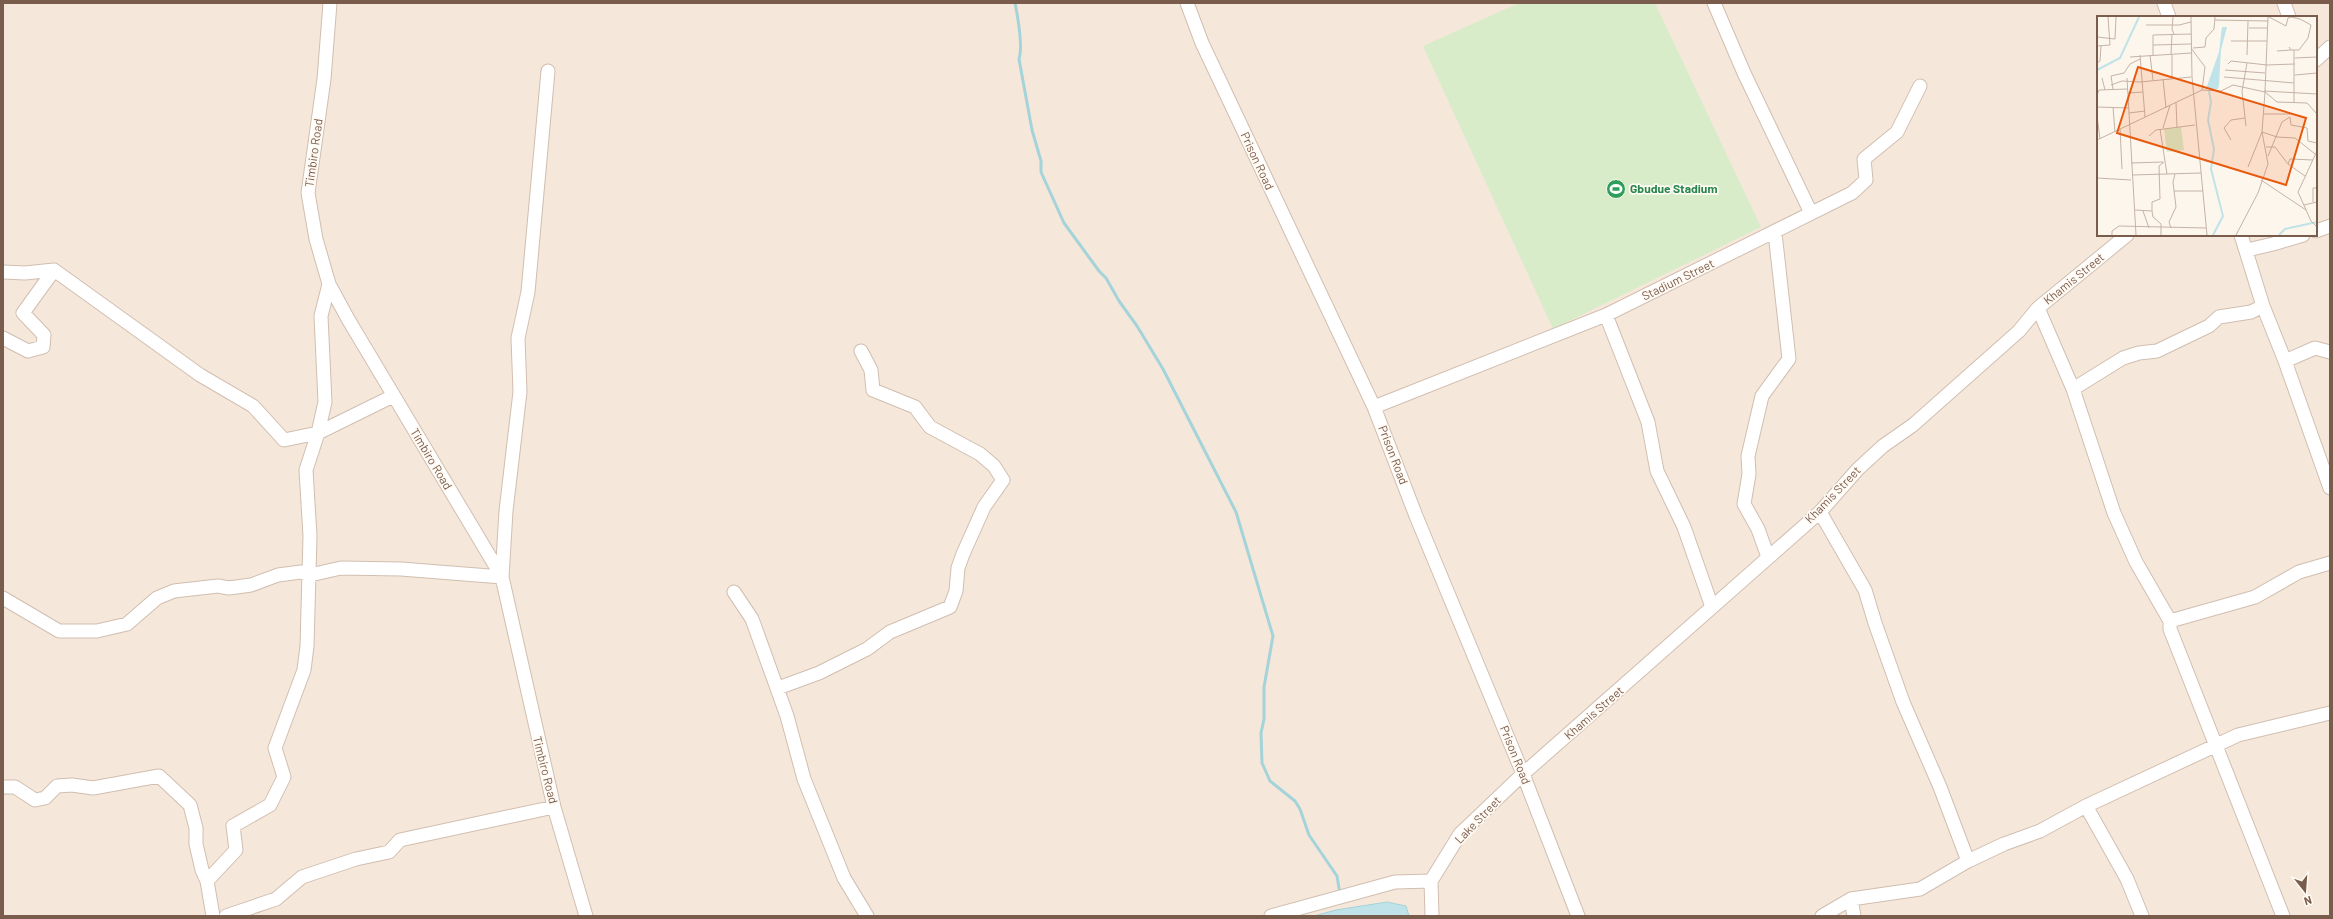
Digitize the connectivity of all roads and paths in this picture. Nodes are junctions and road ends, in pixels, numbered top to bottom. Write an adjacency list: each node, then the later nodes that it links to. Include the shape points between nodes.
1 (330, 3): 22 (street, Timbiro Road, via 324,79 308,193 316,240)
2 (1187, 3): 32 (street, Prison Road, via 1202,44)
3 (1714, 3): 12 (street, via 1744,73)
4 (2164, 3): 6 (street)
5 (2284, 3): 7 (street)
6 (2169, 16)
7 (2289, 16)
8 (2330, 47): 9 (street)
9 (2317, 59)
10 (548, 71): 39 (street, via 528,292 518,338 520,392 506,511)
11 (1920, 86): 12 (street, Stadium Street, via 1897,132 1864,159 1866,180 1860,188)
12 (1811, 213): 15 (street, Stadium Street)
13 (2330, 226): 14 (street)
14 (2317, 231)
15 (1775, 233): 25 (street, Stadium Street); 36 (street, via 1790,359 1762,396 1748,456 1750,474 1744,504 1758,529)
16 (2126, 236): 24 (street, Khamis Street)
17 (2241, 236): 19 (street)
18 (2299, 236): 19 (street)
19 (2247, 250): 23 (street)
20 (54, 270): 21 (street, via 25,274); 26 (street, via 23,313 44,335 43,347 28,350); 33 (street, via 200,375 253,406 284,440)
21 (3, 272)
22 (329, 284): 31 (street, Timbiro Road); 33 (street, via 321,316 325,402)
23 (2262, 306): 29 (street); 30 (street, via 2251,312 2219,317 2209,326 2157,351 2123,358)
24 (2038, 308): 30 (street); 35 (street, Khamis Street, via 2019,331 1978,369 1858,469)
25 (1606, 315): 32 (street, Stadium Street); 42 (street, via 1648,422 1657,471 1684,526)
26 (3, 338)
27 (861, 351): 44 (street, via 871,370 874,390 915,406 930,427 980,454 994,466 1004,480 984,507 963,554 958,568 956,591 950,607 890,632 867,649 819,673)
28 (2330, 352): 29 (street, via 2315,348)
29 (2285, 361): 34 (street)
30 (2073, 389): 43 (street, via 2114,513 2136,562)
31 (393, 396): 33 (street); 39 (street, Timbiro Road)
32 (1374, 407): 47 (street, Prison Road, via 1416,516)
33 (318, 433): 38 (street, via 306,470)
34 (2330, 488)
35 (1820, 512): 36 (street, Khamis Street); 51 (street, via 1865,590 1874,623 1903,702 1940,787)
36 (1768, 557): 42 (street, Khamis Street)
37 (2330, 563): 43 (street, via 2299,572 2256,596)
38 (310, 575): 39 (street, via 341,568 401,569); 41 (street, via 301,572 278,575 250,585 174,591 157,598 127,624 97,631 59,631); 52 (street, via 304,670 275,748 284,777 270,806 233,826 236,850)
39 (502, 577): 50 (street, Timbiro Road)
40 (734, 592): 44 (street, via 752,619)
41 (3, 598)
42 (1712, 607): 47 (street, Khamis Street)
43 (2170, 621): 46 (street, via 2170,629)
44 (778, 688): 58 (street, via 804,779 844,878)
45 (2330, 713): 46 (street, via 2238,735)
46 (2217, 745): 49 (street); 65 (street)
47 (1523, 774): 53 (street, Lake Street, via 1460,834); 61 (street, Prison Road)
48 (3, 787): 52 (street, via 15,787 35,800 45,798 57,786 93,788 158,776 190,805 196,828 197,850)
49 (2086, 806): 51 (street, via 2040,831); 64 (street, via 2127,880)
50 (554, 807): 56 (street, via 400,840 389,852 356,858 302,878 276,899); 57 (street, Timbiro Road)
51 (1968, 861): 54 (street, via 1920,889)
52 (207, 881): 55 (street)
53 (1431, 881): 59 (street, via 1395,882); 60 (street)
54 (1851, 899): 62 (street); 63 (street)
55 (213, 916)
56 (226, 916)
57 (586, 916)
58 (867, 916)
59 (1271, 916)
60 (1432, 916)
61 (1578, 916)
62 (1822, 916)
63 (1854, 916)
64 (2142, 916)
65 (2283, 916)

